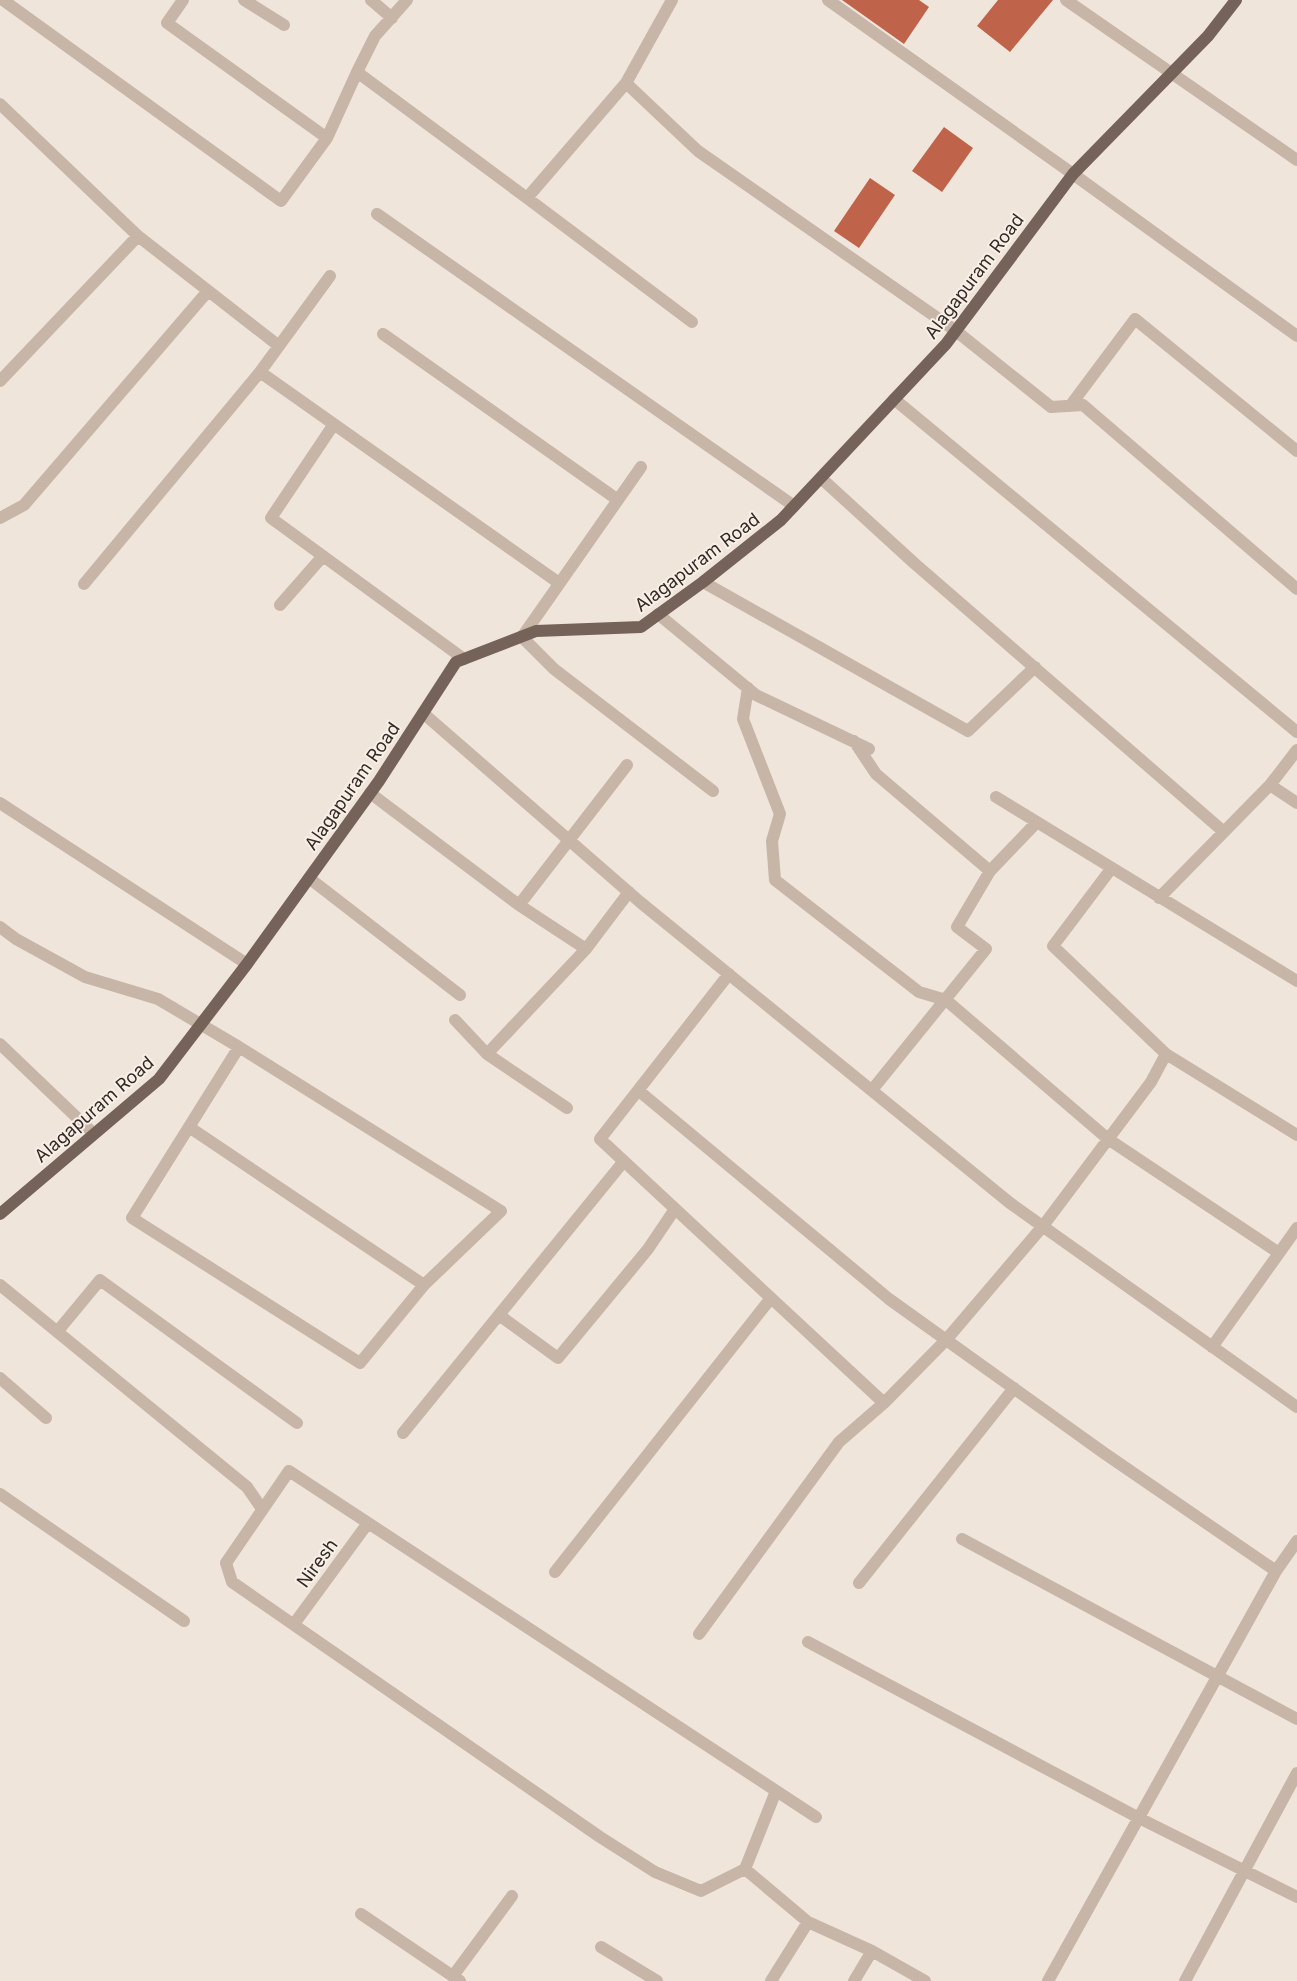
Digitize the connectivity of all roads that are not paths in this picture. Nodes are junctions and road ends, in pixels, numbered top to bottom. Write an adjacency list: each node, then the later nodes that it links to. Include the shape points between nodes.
1 (3, 0): 16 (street, via 281,201)
2 (183, 0): 16 (street, via 167,23)
3 (244, 0): 11 (street)
4 (371, 0): 10 (street)
5 (407, 0): 10 (street)
6 (672, 0): 14 (street)
7 (828, 0): 18 (street)
8 (1066, 0): 13 (street)
9 (1236, 0): 13 (main road, Alagapuram Road, via 1208,36)
10 (392, 18): 12 (street, via 376,36)
11 (284, 25)
12 (357, 72): 16 (street); 19 (street)
13 (1171, 74): 17 (street); 18 (main road, Alagapuram Road)
14 (626, 83): 19 (street); 25 (street, via 698,151)
15 (0, 104): 21 (street)
16 (327, 138)
17 (1297, 160)
18 (1073, 174): 25 (main road, Alagapuram Road); 27 (street)
19 (526, 198): 24 (street)
20 (377, 214): 38 (street)
21 (138, 236): 23 (street); 30 (street)
22 (330, 276): 28 (street)
23 (208, 291): 28 (street); 39 (street, via 24,505)
24 (692, 322)
25 (956, 331): 31 (main road, Alagapuram Road); 32 (street, via 1051,406)
26 (383, 334): 37 (street)
27 (1297, 336)
28 (279, 346): 29 (street)
29 (260, 372): 33 (street); 43 (street)
30 (0, 381)
31 (894, 399): 36 (main road, Alagapuram Road); 52 (street)
32 (1070, 406): 34 (street, via 1135,319); 44 (street, via 1083,406)
33 (334, 424): 40 (street, via 271,518); 42 (street)
34 (1297, 451)
35 (641, 466): 37 (street)
36 (821, 478): 38 (main road, Alagapuram Road); 49 (street)
37 (618, 500): 42 (street)
38 (794, 506): 41 (main road, Alagapuram Road)
39 (0, 518)
40 (323, 556): 45 (street); 48 (street)
41 (703, 582): 46 (main road, Alagapuram Road); 49 (street, via 968,731)
42 (559, 583): 47 (street)
43 (84, 584)
44 (1297, 589)
45 (280, 605)
46 (658, 614): 47 (main road, Alagapuram Road, via 641,627 536,631); 50 (street)
47 (522, 637): 48 (main road, Alagapuram Road); 58 (street, via 554,669)
48 (464, 659): 51 (main road, Alagapuram Road, via 456,662)
49 (1035, 667): 64 (street)
50 (748, 688): 53 (street, via 756,695); 78 (street, via 743,719 780,814 772,841 775,880 919,992)
51 (423, 713): 59 (main road, Alagapuram Road); 65 (street)
52 (1297, 732)
53 (854, 741): 54 (street); 67 (street, via 876,774)
54 (869, 748)
55 (1297, 750): 57 (street)
56 (627, 765): 65 (street)
57 (1270, 785): 62 (street); 64 (street)
58 (713, 790)
59 (370, 794): 68 (main road, Alagapuram Road); 71 (street)
60 (996, 796): 63 (street)
61 (0, 803): 74 (street)
62 (1297, 803)
63 (1037, 822): 66 (street); 67 (street)
64 (1224, 832): 70 (street)
65 (569, 840): 69 (street); 71 (street)
66 (1112, 869): 70 (street); 84 (street, via 1053,946)
67 (990, 871): 78 (street, via 958,927 986,949)
68 (309, 878): 74 (main road, Alagapuram Road); 77 (street)
69 (629, 892): 73 (street); 75 (street)
70 (1159, 898): 76 (street)
71 (519, 905): 73 (street)
72 (0, 927): 80 (street, via 84,977 158,999)
73 (586, 948): 83 (street)
74 (247, 964): 80 (main road, Alagapuram Road)
75 (729, 974): 85 (street); 86 (street)
76 (1297, 981)
77 (460, 995)
78 (946, 1000): 86 (street); 91 (street)
79 (455, 1020): 83 (street)
80 (201, 1024): 82 (street); 89 (main road, Alagapuram Road, via 159,1079)
81 (0, 1044): 89 (street)
82 (239, 1047): 88 (street); 99 (street, via 501,1211)
83 (487, 1054): 87 (street)
84 (1166, 1054): 90 (street); 91 (street, via 1151,1082)
85 (639, 1090): 92 (street, via 600,1139); 103 (street, via 889,1298)
86 (872, 1090): 95 (street)
87 (567, 1108)
88 (189, 1127): 99 (street); 99 (street, via 132,1218 360,1363)
89 (93, 1133): 94 (main road, Alagapuram Road)
90 (1297, 1135)
91 (1108, 1139): 95 (street); 97 (street)
92 (624, 1161): 93 (street); 101 (street)
93 (675, 1208): 100 (street); 101 (street, via 648,1248 558,1358)
94 (0, 1214)
95 (1043, 1226): 103 (street); 104 (street)
96 (1297, 1228): 97 (street)
97 (1279, 1254): 104 (street)
98 (0, 1285): 102 (street)
99 (424, 1285)
100 (771, 1298): 107 (street); 118 (street)
101 (499, 1315): 111 (street)
102 (57, 1332): 110 (street, via 100,1280); 113 (street, via 247,1487)
103 (946, 1340): 106 (street); 107 (street)
104 (1212, 1347): 108 (street)
105 (0, 1378): 109 (street)
106 (1014, 1388): 117 (street); 119 (street)
107 (884, 1403): 122 (street, via 839,1442)
108 (1297, 1407)
109 (46, 1418)
110 (298, 1422)
111 (403, 1433)
112 (0, 1494): 120 (street)
113 (262, 1509): 114 (street, via 289,1471); 121 (street, via 226,1562 232,1582)
114 (368, 1522): 121 (street, Niresh); 127 (street)
115 (962, 1539): 124 (street)
116 (1297, 1540): 117 (street)
117 (1276, 1571): 124 (street)
118 (555, 1572)
119 (858, 1583)
120 (184, 1620)
121 (294, 1624): 130 (street, via 655,1872 701,1891)
122 (699, 1634)
123 (808, 1642): 129 (street)
124 (1218, 1675): 125 (street); 129 (street)
125 (1297, 1719)
126 (1297, 1773): 131 (street)
127 (776, 1791): 128 (street); 130 (street)
128 (816, 1817)
129 (1139, 1818): 131 (street); 143 (street)
130 (745, 1869): 135 (street)
131 (1245, 1870): 133 (street); 144 (street)
132 (512, 1896): 138 (street)
133 (1297, 1897)
134 (361, 1914): 138 (street)
135 (808, 1922): 137 (street); 140 (street)
136 (601, 1947): 139 (street)
137 (872, 1951): 141 (street); 142 (street)
138 (457, 1979)
139 (658, 1981)
140 (771, 1981)
141 (854, 1981)
142 (925, 1981)
143 (1048, 1981)
144 (1185, 1981)

